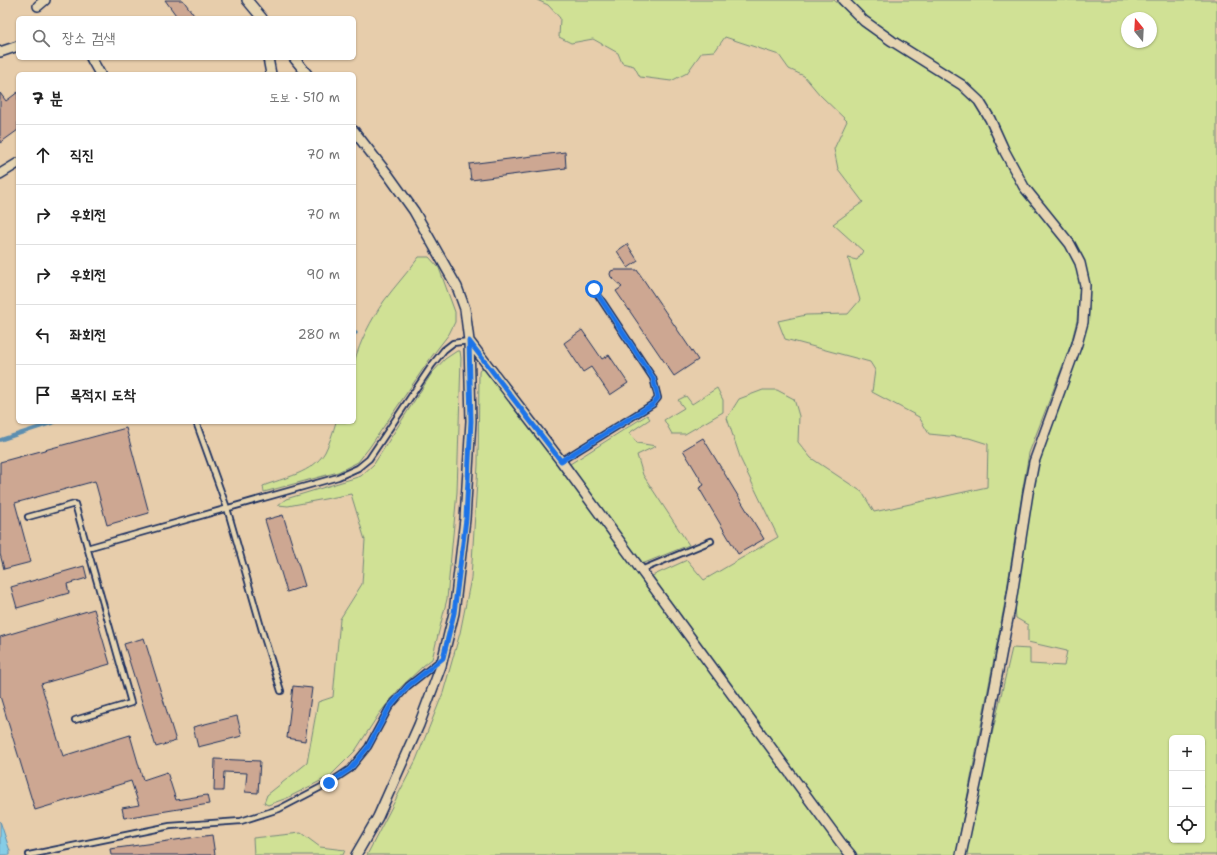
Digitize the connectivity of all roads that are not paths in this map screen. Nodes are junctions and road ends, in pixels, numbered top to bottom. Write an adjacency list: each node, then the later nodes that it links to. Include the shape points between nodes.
1 (247, 0): 3 (street)
2 (843, 0): 30 (street, via 864,21 962,85 979,101 1024,187 1070,244 1080,263 1084,285 1083,322 1077,344 1034,462 1010,608)
3 (260, 16)
4 (16, 47): 5 (street)
5 (0, 52)
6 (92, 60): 9 (street)
7 (268, 60): 10 (street)
8 (296, 60): 11 (street)
9 (99, 72)
10 (271, 72)
11 (305, 72)
12 (356, 134): 16 (street, via 414,211 457,286 465,308)
13 (16, 164): 14 (street)
14 (0, 174)
15 (594, 289): 18 (lane, via 653,378 658,398 653,404)
16 (469, 341): 18 (street); 19 (lane, via 453,343 444,350 369,459 358,468 338,477); 24 (street, via 471,421 466,519 454,613)
17 (197, 424): 19 (lane)
18 (561, 461): 23 (street)
19 (227, 508): 22 (lane); 25 (lane)
20 (28, 517): 22 (lane, via 75,504)
21 (711, 541): 23 (lane)
22 (87, 548): 26 (lane, via 131,703)
23 (641, 570): 29 (street)
24 (443, 658): 27 (lane, via 408,686 389,708 368,747 350,769 279,809 241,821 170,826); 28 (street, via 419,725 378,817)
25 (281, 691)
26 (75, 720)
27 (28, 855)
28 (356, 855)
29 (851, 855)
30 (961, 855)

